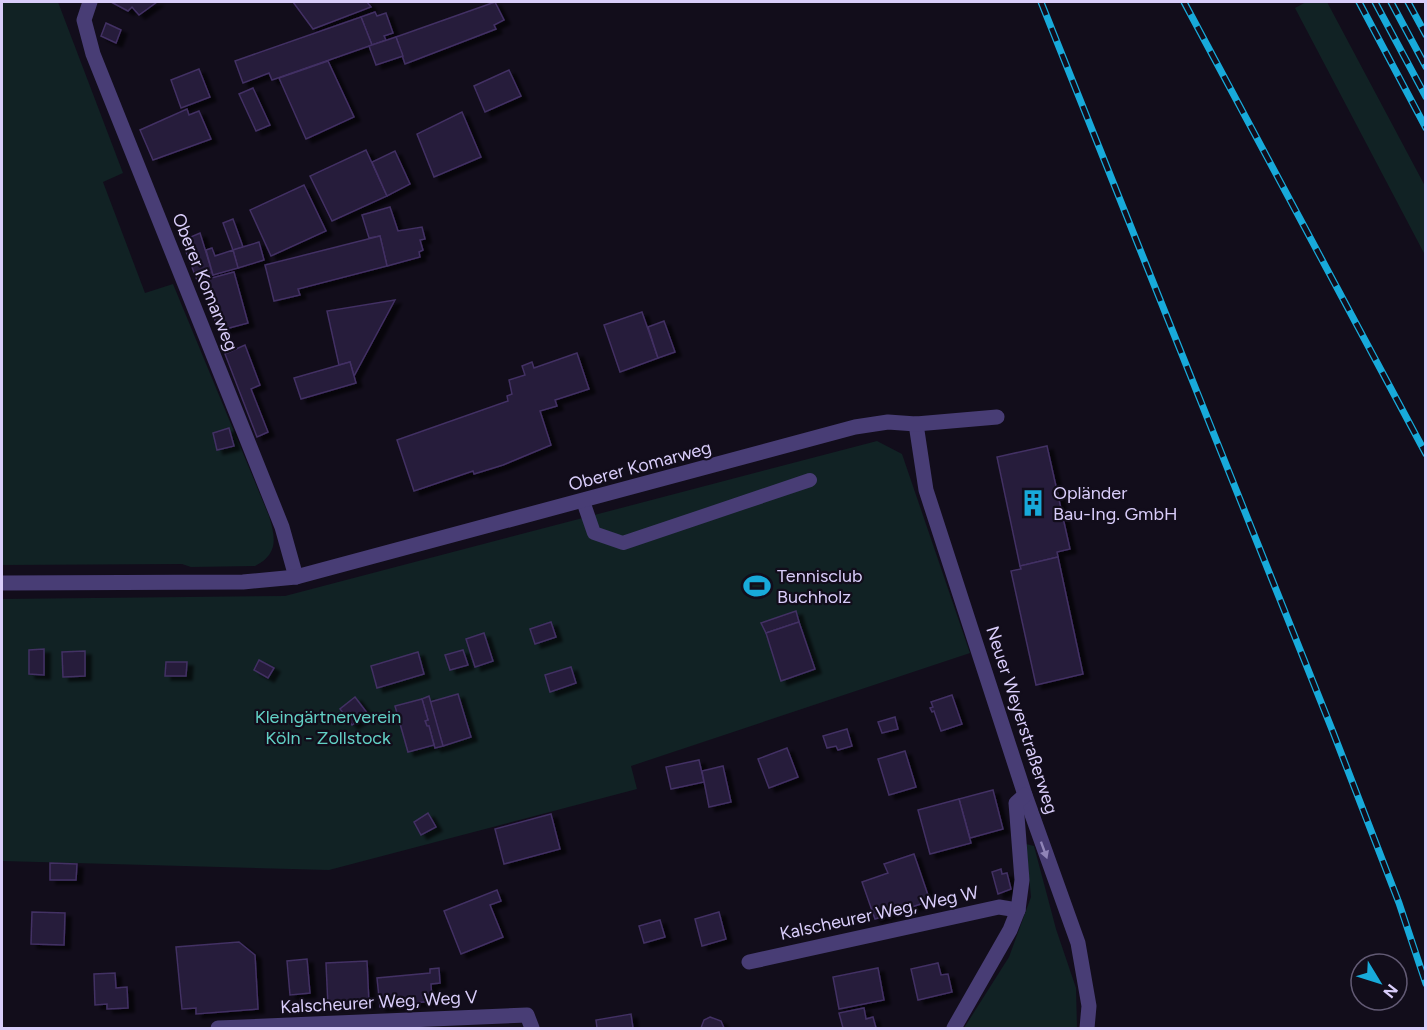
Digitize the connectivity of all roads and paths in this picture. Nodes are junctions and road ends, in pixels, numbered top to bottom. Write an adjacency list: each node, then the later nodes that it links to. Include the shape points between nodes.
1 (90, 2): 6 (street, Oberer Komarweg, via 84,20 93,54 282,527)
2 (997, 417): 3 (street, Oberer Komarweg)
3 (916, 423): 5 (street, Oberer Komarweg, via 888,422 855,428); 8 (street, Neuer Weyerstraßerweg, via 926,490)
4 (810, 480): 5 (lane, via 623,543 594,534)
5 (582, 501): 6 (street, Oberer Komarweg)
6 (296, 577): 7 (street, Oberer Komarweg, via 243,582)
7 (2, 583)
8 (1025, 795): 9 (street, via 1016,803 1023,880); 14 (street, Neuer Weyerstraßerweg, one-way to 14, via 1078,943 1089,1006)
9 (1018, 910): 10 (street, Kalscheurer Weg, Weg W, via 999,907); 13 (street)
10 (749, 962)
11 (218, 1029): 12 (street, Kalscheurer Weg, Weg V, via 527,1015)
12 (532, 1029)
13 (954, 1029)
14 (1087, 1029)

